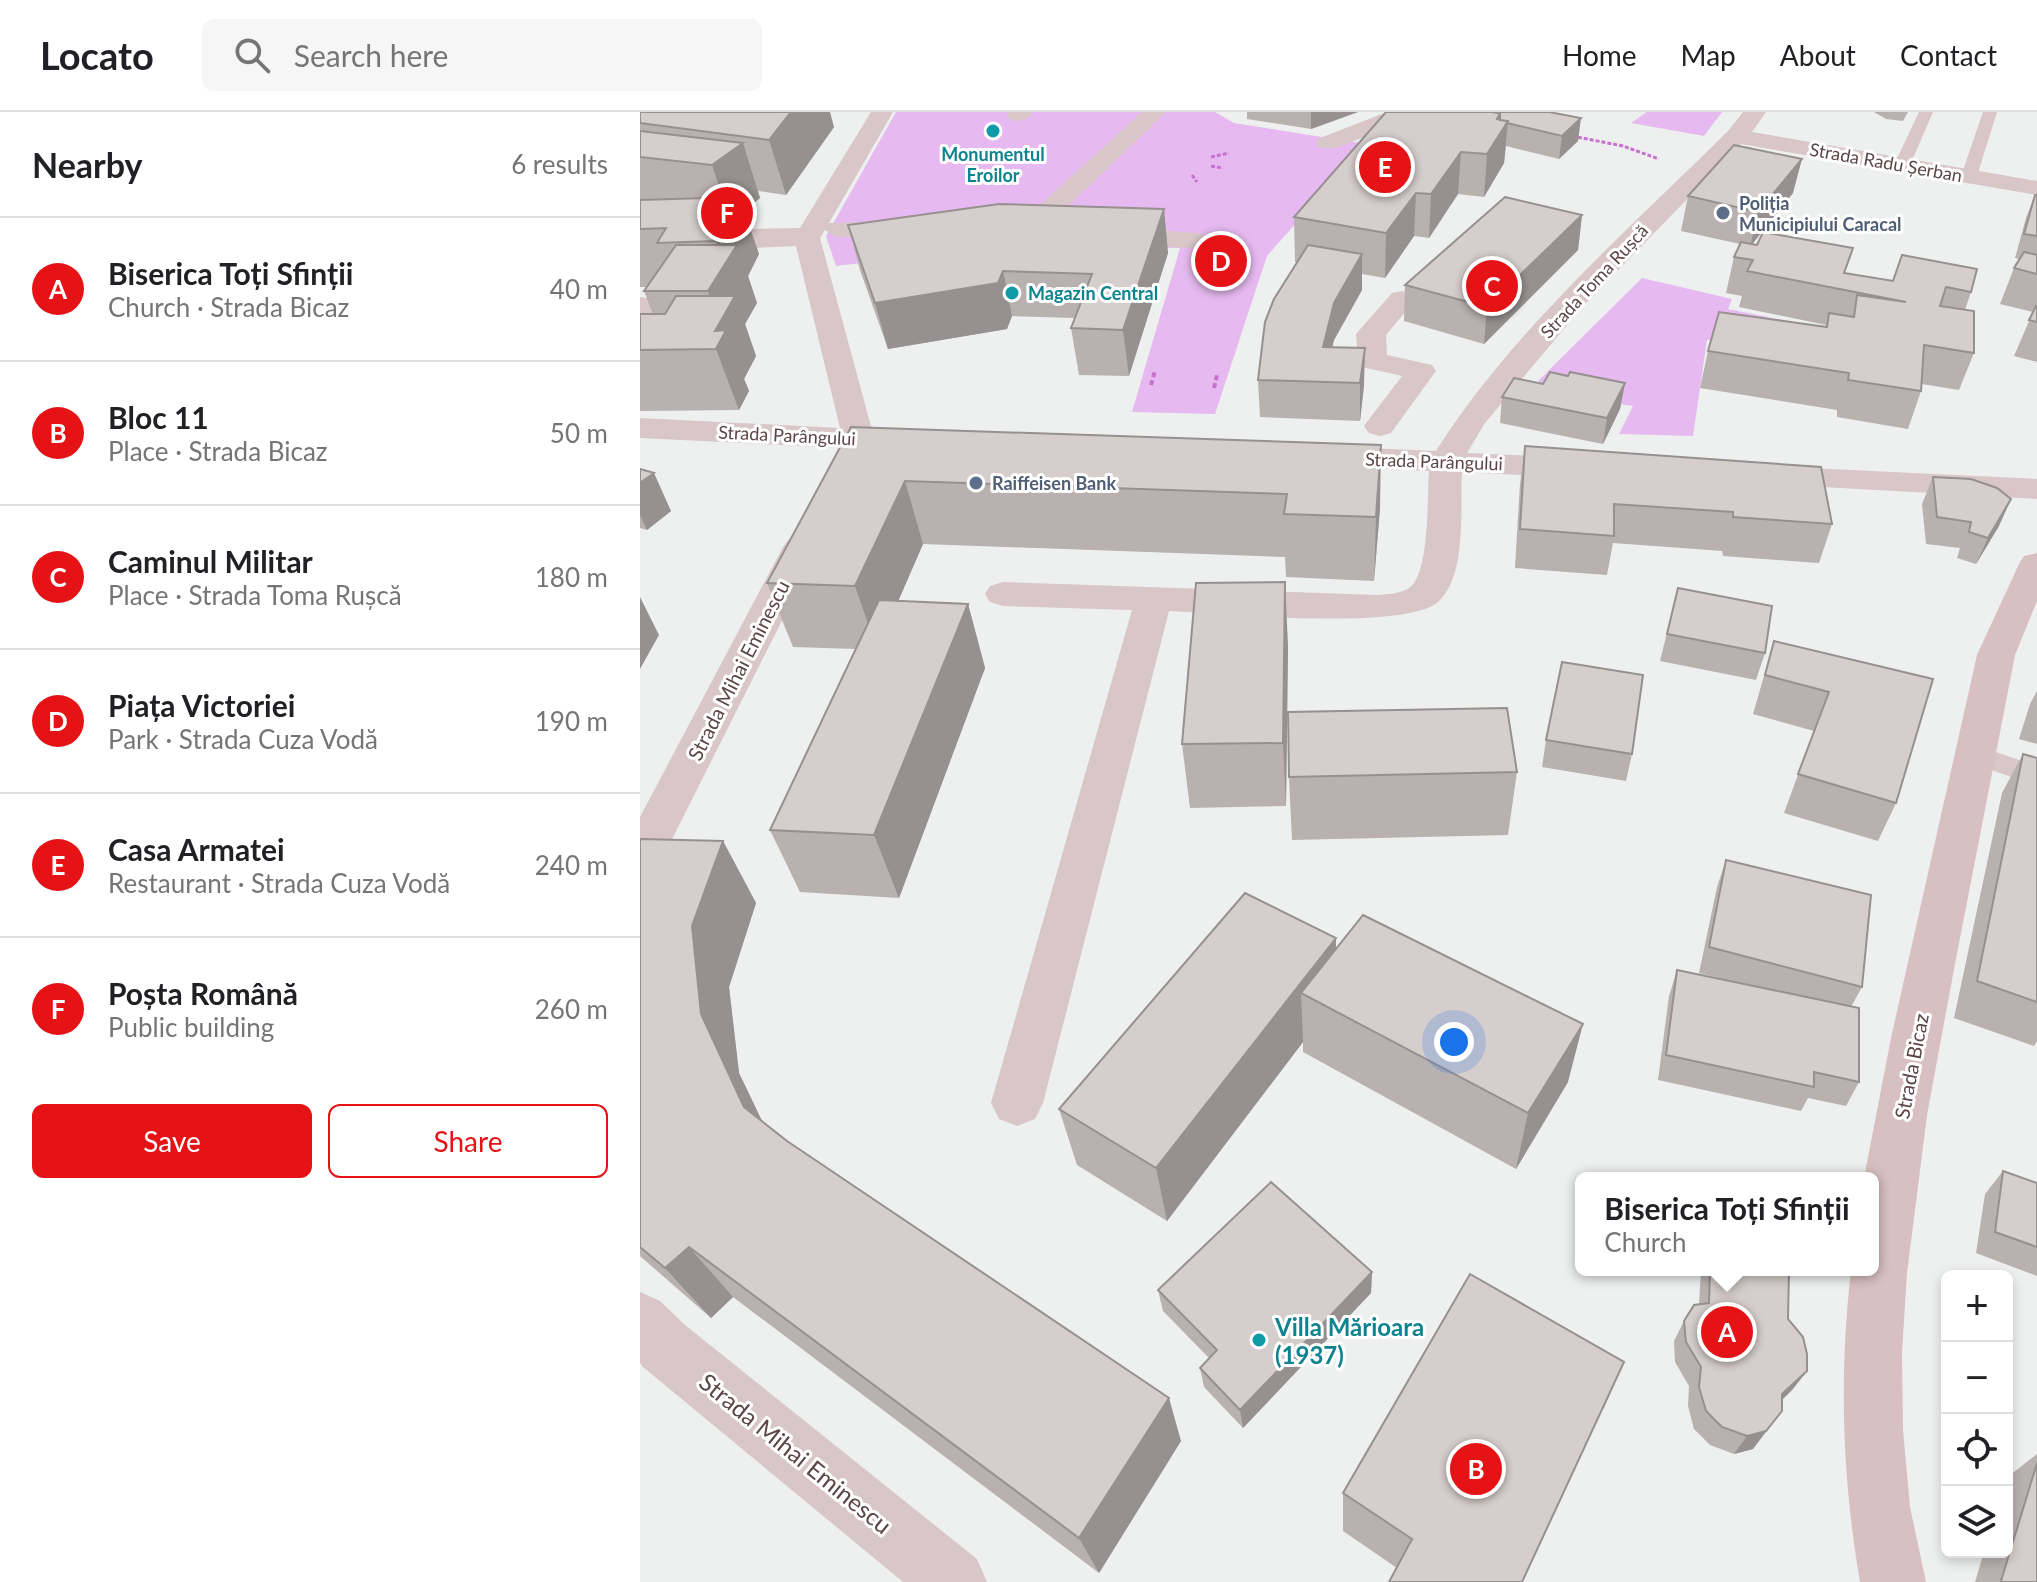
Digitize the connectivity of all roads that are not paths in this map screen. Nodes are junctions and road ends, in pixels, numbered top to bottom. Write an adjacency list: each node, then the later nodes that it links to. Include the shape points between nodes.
1 (882, 112): 25 (street, via 807,238)
2 (1155, 112): 15 (street)
3 (1407, 112): 8 (street)
4 (1755, 112): 7 (street, Strada Toma Rușcă)
5 (1926, 112): 9 (lane)
6 (1990, 112): 10 (lane)
7 (1736, 136): 9 (street, Strada Radu Șerban); 27 (street, Strada Toma Rușcă, via 1573,300 1472,419)
8 (1328, 143)
9 (1902, 165): 10 (street, Strada Radu Șerban)
10 (1969, 176): 11 (street, Strada Radu Șerban)
11 (2037, 188)
12 (837, 229): 13 (street)
13 (932, 229)
14 (996, 230): 15 (street)
15 (1028, 230): 16 (street)
16 (1059, 232)
17 (1090, 234): 18 (street)
18 (1197, 241)
19 (1402, 299): 22 (street, via 1371,334 1373,361 1421,371)
20 (640, 306): 21 (street, via 667,312 654,339)
21 (640, 347)
22 (1380, 426)
23 (640, 428): 25 (street, Strada Parângului)
24 (937, 442): 25 (street, Strada Parângului)
25 (850, 452)
26 (1287, 455): 27 (street, Strada Parângului)
27 (1446, 461): 28 (street, Strada Parângului); 34 (street, via 1440,568 1426,594 1408,603 1378,607)
28 (1606, 469)
29 (1734, 475): 30 (street)
30 (2037, 489)
31 (814, 522): 37 (street, Strada Mihai Eminescu)
32 (2037, 564): 35 (main road, Strada Bicaz, via 1996,655)
33 (1003, 594): 34 (street)
34 (1153, 601): 38 (street)
35 (1975, 754): 36 (lane); 41 (main road, Strada Bicaz, via 1905,1092 1881,1259 1870,1409 1883,1543)
36 (2037, 776)
37 (640, 859)
38 (1017, 1103)
39 (640, 1321): 40 (street, Strada Mihai Eminescu)
40 (954, 1582)
41 (1893, 1582)

